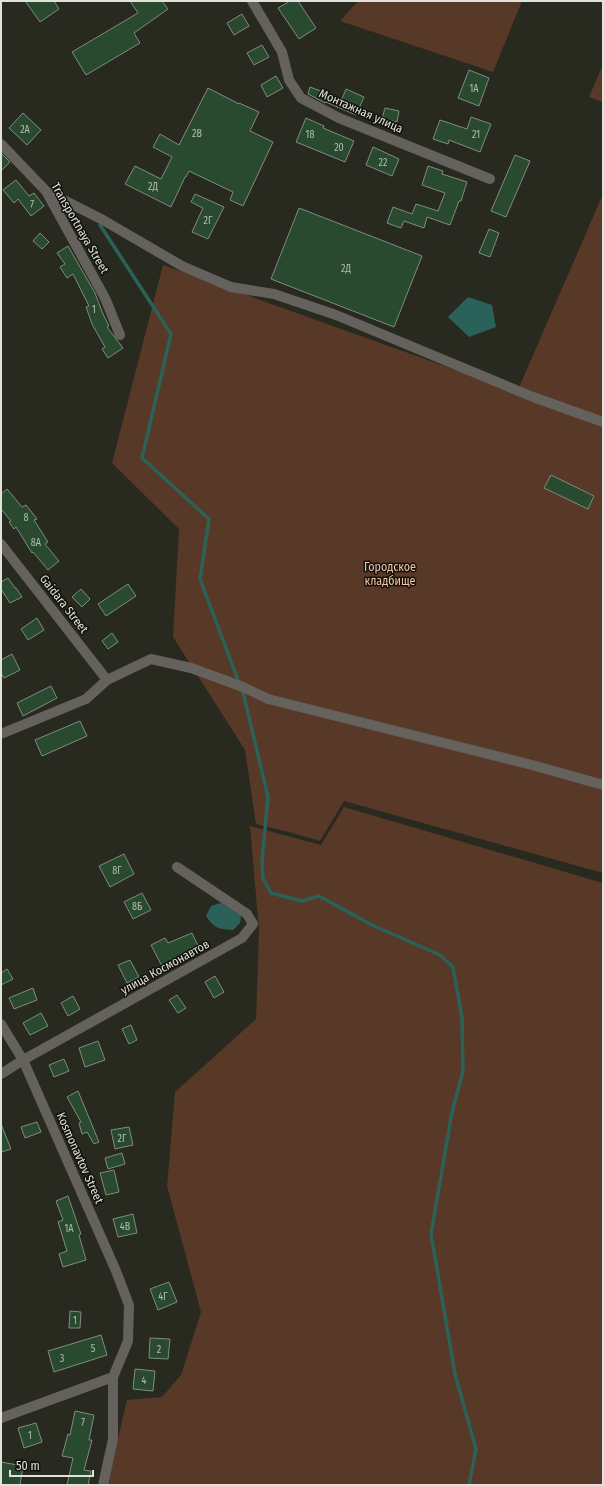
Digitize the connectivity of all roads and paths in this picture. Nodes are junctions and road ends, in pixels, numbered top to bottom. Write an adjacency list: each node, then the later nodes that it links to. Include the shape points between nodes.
1 (252, 1): 3 (street, Монтажная улица, via 282,52 289,80 301,98 339,118)
2 (1, 144): 4 (street, Transportnaya Street)
3 (490, 179)
4 (46, 191): 5 (street, Transportnaya Street, via 105,298); 6 (street, via 103,220 182,266 232,287 274,294 336,315 533,398)
5 (120, 335)
6 (603, 422)
7 (1, 544): 8 (street, Gaidara Street)
8 (107, 680): 9 (street, via 86,699); 10 (street, via 151,659 191,668 275,701)
9 (1, 734)
10 (603, 785)
11 (177, 867): 13 (street, улица Космонавтов, via 247,914 253,924 242,938)
12 (1, 1024): 13 (street, Kosmonavtov Street)
13 (23, 1060): 14 (street, улица Космонавтов); 15 (street, Kosmonavtov Street, via 129,1305 128,1341)
14 (1, 1074)
15 (113, 1377): 16 (street); 17 (street, via 113,1439)
16 (1, 1418)
17 (103, 1485)

